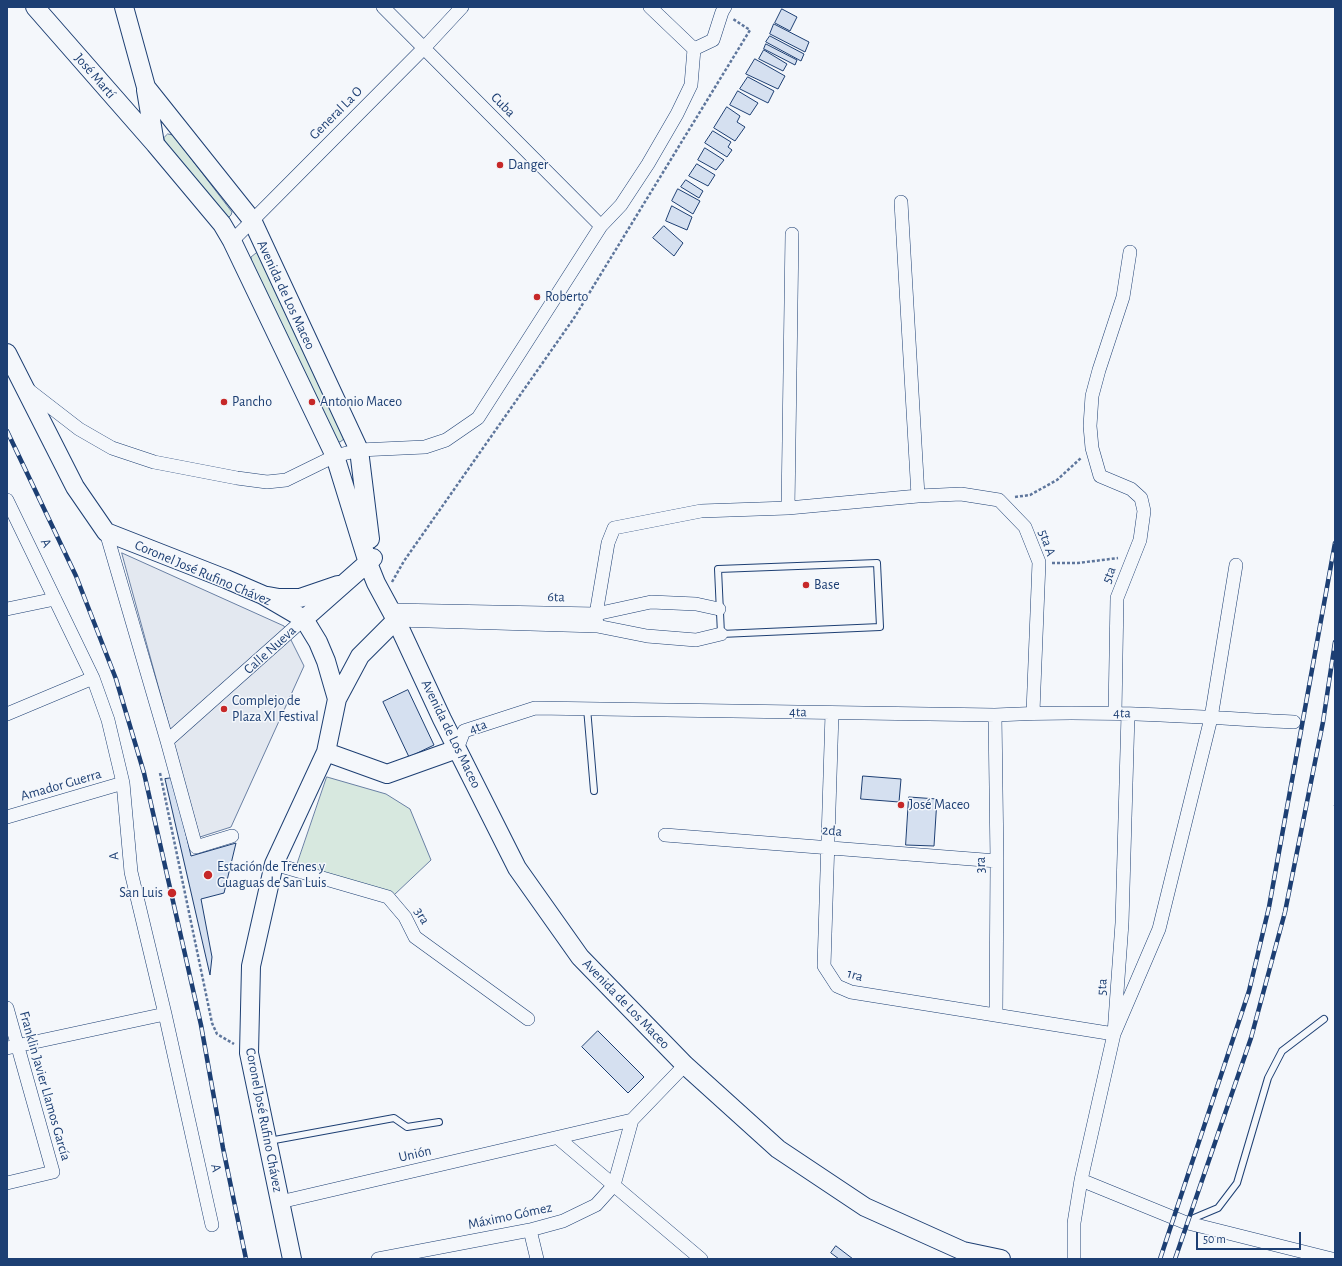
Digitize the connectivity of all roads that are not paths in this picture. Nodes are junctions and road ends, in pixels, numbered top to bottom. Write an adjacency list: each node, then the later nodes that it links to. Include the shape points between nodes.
1 (35, 7): 10 (street, José Martí)
2 (124, 7): 9 (street, Avenida de Los Maceo)
3 (383, 7): 7 (street, Cuba)
4 (462, 7): 7 (street, General La O)
5 (650, 7): 8 (street)
6 (723, 10): 8 (street, via 713,40)
7 (424, 48): 12 (street, General La O); 13 (street, Cuba)
8 (694, 49): 13 (street, via 691,86 677,114 621,205)
9 (146, 87): 10 (street); 12 (street, Avenida de Los Maceo)
10 (155, 144): 15 (street, Avenida de Los Maceo, via 222,224)
11 (901, 202): 21 (street)
12 (252, 220): 15 (street, General La O); 19 (street, Avenida de Los Maceo)
13 (601, 226): 19 (street, via 478,418 446,440 425,447)
14 (792, 234): 23 (street)
15 (232, 241): 20 (street, Avenida de Los Maceo)
16 (1130, 252): 41 (street, 5ta, via 1123,297 1092,396 1090,426 1092,448 1100,476 1131,489 1141,498 1144,510 1140,540 1117,598)
17 (7, 354): 18 (street, Coronel José Rufino Chávez)
18 (23, 385): 20 (street, via 79,429 112,448 154,462 267,482 286,480); 24 (street, Coronel José Rufino Chávez, via 75,487)
19 (359, 450): 20 (street); 25 (street, Avenida de Los Maceo)
20 (335, 456): 25 (street, Avenida de Los Maceo)
21 (918, 496): 23 (street); 39 (street, 5ta A, via 961,494 999,500 1025,527 1039,562)
22 (7, 500): 29 (street, A)
23 (788, 508): 34 (street, via 701,511 614,528 608,542)
24 (106, 532): 28 (street, Coronel José Rufino Chávez); 46 (street, Coronel José Rufino Chávez)
25 (371, 560): 27 (street, Calle Nueva); 31 (street, Avenida de Los Maceo, via 376,583)
26 (1236, 565): 44 (street)
27 (346, 583): 28 (street, via 300,598); 33 (street, Calle Nueva)
28 (263, 595): 33 (street, Coronel José Rufino Chávez)
29 (55, 599): 30 (street); 36 (street, A)
30 (7, 609)
31 (390, 609): 34 (street, 6ta); 37 (street, via 360,656); 47 (street, Avenida de Los Maceo)
32 (719, 609): 34 (street, 6ta, via 696,604 651,602); 35 (lane); 35 (lane, via 718,570 877,563 880,627)
33 (304, 619): 37 (street, Coronel José Rufino Chávez, via 321,648); 46 (street, Calle Nueva)
34 (596, 620): 35 (street, 6ta, via 647,636 696,640)
35 (721, 634)
36 (93, 678): 42 (street); 49 (street, A, via 108,720)
37 (337, 699): 48 (street, Coronel José Rufino Chávez)
38 (587, 708): 40 (street, 4ta); 47 (street, 4ta, via 535,708 464,731); 50 (lane)
39 (1033, 712): 41 (street, 4ta); 43 (street, 4ta)
40 (832, 713): 43 (street, 4ta); 54 (street, 1ra)
41 (1122, 713): 44 (street, 4ta); 62 (street, 5ta, via 1122,923)
42 (7, 714)
43 (995, 714): 55 (street, 3ra)
44 (1211, 718): 45 (street, 4ta); 62 (street, via 1159,929)
45 (1294, 722)
46 (167, 741): 53 (street, Coronel José Rufino Chávez, via 196,847)
47 (457, 749): 48 (street, 4ta, via 387,774); 64 (street, Avenida de Los Maceo, via 517,868 580,957)
48 (326, 752): 56 (street, Coronel José Rufino Chávez)
49 (123, 783): 51 (street, Amador Guerra); 58 (street, A, via 131,872)
50 (594, 791)
51 (7, 817)
52 (665, 835): 54 (street, 2da)
53 (232, 836)
54 (828, 847): 55 (street, 2da); 59 (street, 1ra, via 824,966 837,986 851,992)
55 (997, 861): 59 (street, 3ra)
56 (274, 864): 60 (street, 3ra, via 388,897 405,917 415,937); 68 (street, Coronel José Rufino Chávez, via 251,966 249,1053)
57 (7, 1008): 63 (street, Franklin Javier Llamos García)
58 (165, 1014): 63 (street); 74 (street, A)
59 (996, 1015): 62 (street, 1ra)
60 (528, 1019)
61 (1324, 1019): 73 (lane, via 1282,1051 1268,1078 1237,1183 1218,1208)
62 (1114, 1034): 69 (street, 5ta)
63 (12, 1046): 70 (street, Franklin Javier Llamos García, via 53,1172)
64 (685, 1065): 65 (street, Máximo Gómez); 80 (street, Avenida de Los Maceo, via 778,1149 865,1207 963,1251)
65 (632, 1120): 67 (street, Unión); 71 (street, Máximo Gómez)
66 (439, 1122): 68 (lane, via 406,1127 394,1118)
67 (558, 1138): 71 (street); 72 (street, Unión)
68 (267, 1142): 72 (street, Coronel José Rufino Chávez)
69 (1081, 1180): 73 (street); 81 (street, 5ta, via 1074,1223)
70 (7, 1183)
71 (614, 1184): 75 (street, Máximo Gómez, via 596,1205 563,1221); 79 (street)
72 (280, 1202): 76 (street, Coronel José Rufino Chávez)
73 (1184, 1222): 82 (street)
74 (212, 1225)
75 (530, 1230): 77 (street, Máximo Gómez); 78 (street)
76 (292, 1259)
77 (378, 1259)
78 (537, 1259)
79 (702, 1259)
80 (1001, 1259)
81 (1074, 1259)
82 (1332, 1259)

